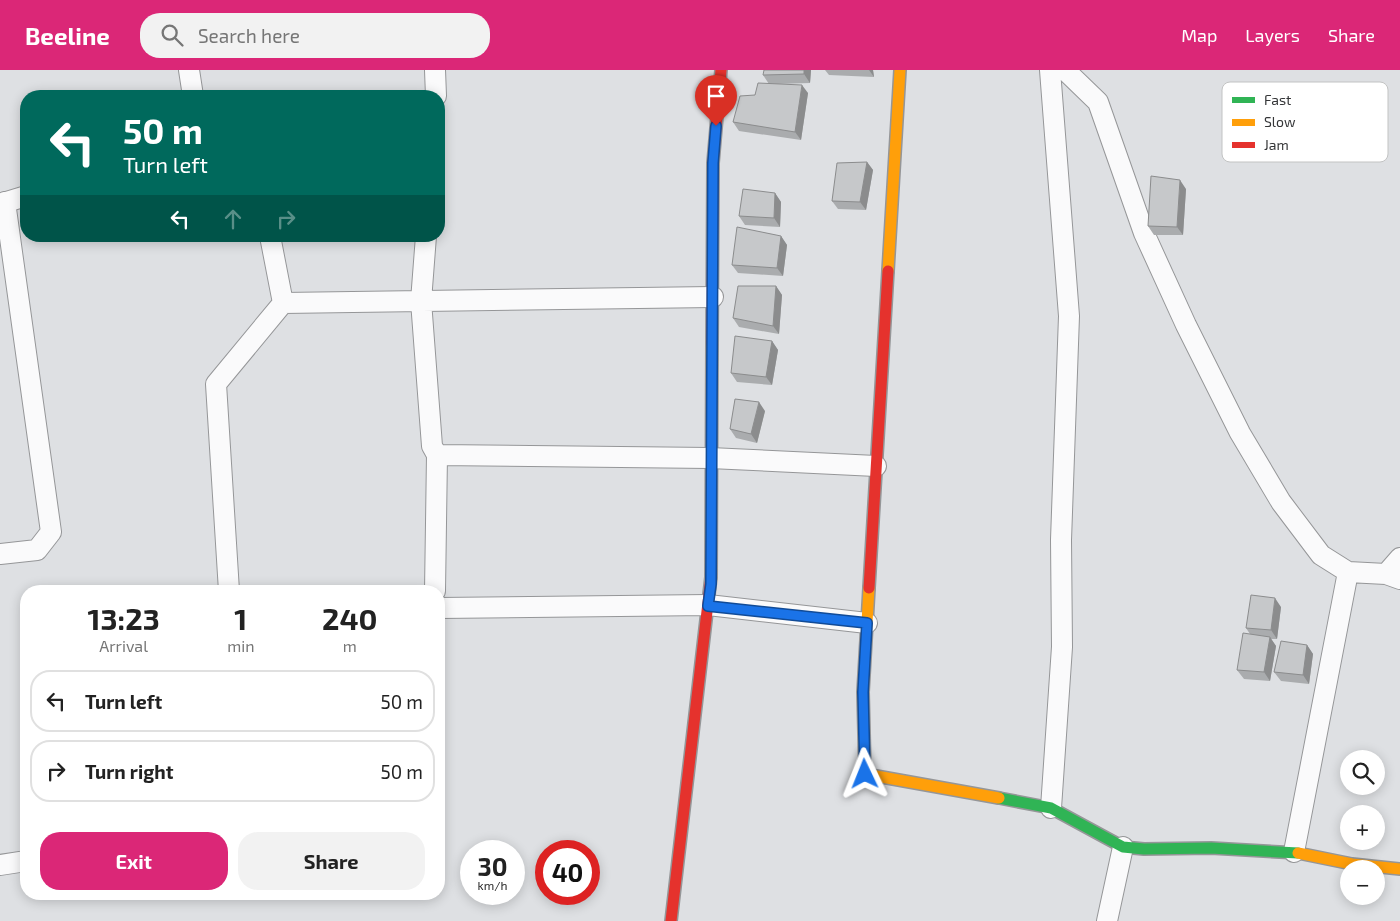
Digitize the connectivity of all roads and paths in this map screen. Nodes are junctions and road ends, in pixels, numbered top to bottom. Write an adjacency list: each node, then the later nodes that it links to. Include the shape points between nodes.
1 (189, 70): 7 (street)
2 (435, 70): 8 (street)
3 (720, 70): 13 (street, via 713,163)
4 (900, 70): 18 (street)
5 (1050, 70): 28 (street, via 1069,316 1061,540 1062,647)
6 (1065, 70): 21 (street, via 1098,102 1144,233 1240,433 1281,502 1321,555)
7 (192, 90)
8 (436, 90)
9 (20, 198): 10 (street)
10 (3, 203): 19 (street, via 52,532 37,550)
11 (271, 242): 15 (street)
12 (426, 242): 14 (street)
13 (713, 296): 14 (street); 17 (street)
14 (422, 301): 15 (street); 16 (street, via 432,446)
15 (283, 304): 23 (street, via 216,384)
16 (436, 454): 17 (street); 24 (street)
17 (710, 458): 18 (street); 25 (street, via 711,584)
18 (876, 466): 27 (street)
19 (0, 554)
20 (1400, 558): 22 (street)
21 (1348, 572): 22 (street); 30 (street)
22 (1393, 576)
23 (229, 585)
24 (435, 585)
25 (708, 606): 26 (street); 27 (street); 34 (street)
26 (445, 608)
27 (867, 623): 28 (street, via 863,692 865,774)
28 (1051, 808): 29 (street)
29 (1123, 847): 30 (street); 35 (street)
30 (1294, 852): 33 (street, via 1352,864)
31 (20, 862): 32 (street)
32 (0, 864)
33 (1400, 869)
34 (671, 921)
35 (1106, 921)

